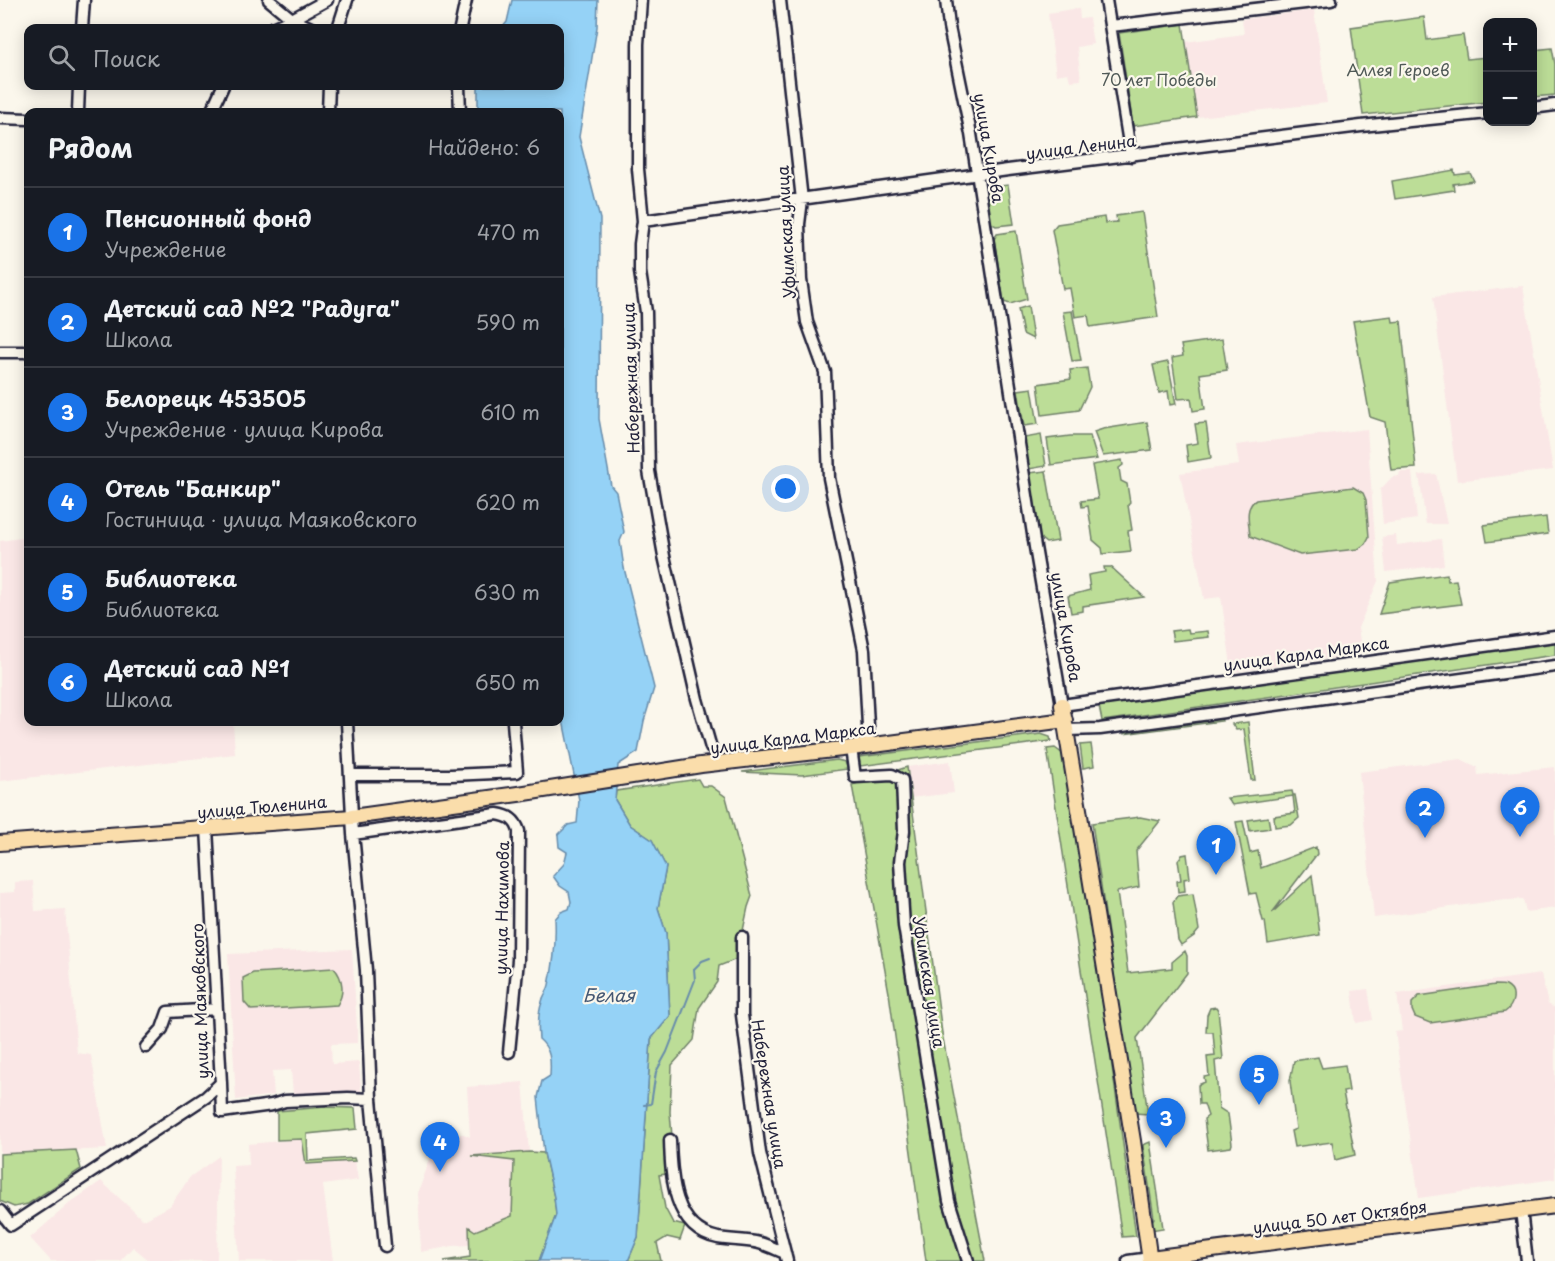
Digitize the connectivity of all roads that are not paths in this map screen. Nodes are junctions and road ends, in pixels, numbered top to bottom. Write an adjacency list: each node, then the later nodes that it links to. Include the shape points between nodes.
1 (84, 0): 12 (street)
2 (269, 0): 11 (street)
3 (327, 0): 11 (street)
4 (347, 0): 15 (street)
5 (466, 0): 16 (street)
6 (641, 0): 34 (street, Набережная улица, via 637,109)
7 (780, 0): 33 (street, Уфимская улица)
8 (946, 0): 32 (street, улица Кирова)
9 (1107, 0): 17 (street)
10 (1331, 0): 17 (street)
11 (292, 19): 13 (street); 14 (street)
12 (82, 24)
13 (281, 24)
14 (303, 24)
15 (339, 24)
16 (461, 24)
17 (1111, 26): 31 (street)
18 (79, 90): 24 (street)
19 (221, 90): 25 (street)
20 (329, 90): 26 (street)
21 (459, 90): 27 (street)
22 (1555, 105): 23 (street)
23 (1537, 107)
24 (78, 108)
25 (213, 108)
26 (328, 108)
27 (460, 108)
28 (1483, 114): 31 (street, улица Ленина)
29 (0, 118): 30 (street)
30 (24, 119)
31 (1131, 156): 32 (street, улица Ленина)
32 (977, 175): 33 (street, улица Ленина); 39 (street, улица Кирова)
33 (802, 200): 34 (street, улица Ленина); 43 (street, Уфимская улица, via 801,280 807,322 825,372 830,478 864,650)
34 (643, 221): 44 (street, Набережная улица, via 640,272 646,312 649,471 664,556)
35 (0, 352): 36 (street)
36 (24, 352)
37 (1555, 636): 39 (street, улица Карла Маркса)
38 (1555, 666): 40 (street, улица Карла Маркса, via 1100,729)
39 (1062, 705): 40 (main road, улица Кирова)
40 (1066, 725): 43 (main road, улица Карла Маркса); 64 (main road, улица Кирова)
41 (347, 726): 46 (street)
42 (513, 726): 46 (street, via 517,772)
43 (869, 745): 45 (main road, улица Карла Маркса)
44 (711, 748)
45 (851, 748): 47 (main road, улица Карла Маркса, via 701,765); 65 (street, Уфимская улица, via 855,777 892,775 902,780 904,831 900,862 904,926 949,1201)
46 (350, 775): 48 (street)
47 (525, 793): 48 (main road, улица Тюленина)
48 (352, 817): 49 (main road, улица Тюленина); 50 (street)
49 (207, 828): 51 (main road, улица Тюленина); 53 (street, улица Маяковского)
50 (353, 834): 55 (street, улица Нахимова, via 496,814 515,821 519,831 518,960); 57 (street, via 366,970)
51 (0, 843)
52 (742, 937): 63 (street, Набережная улица, via 742,1015 760,1153)
53 (217, 1009): 54 (street, via 168,1012 162,1029); 56 (street, улица Маяковского)
54 (146, 1047)
55 (509, 1052)
56 (221, 1083): 57 (street, via 222,1112 285,1101); 61 (street, улица Маяковского, via 206,1097 11,1225)
57 (371, 1100): 62 (street)
58 (670, 1140): 63 (street, Набережная улица, via 671,1174 682,1213 699,1230 716,1238 755,1242)
59 (1555, 1206): 60 (main road, улица 50 лет Октября)
60 (1521, 1210): 64 (main road, улица 50 лет Октября); 67 (street)
61 (0, 1211)
62 (385, 1246)
63 (786, 1257)
64 (1150, 1260): 66 (street, улица 50 лет Октября)
65 (968, 1261)
66 (1128, 1261)
67 (1527, 1261)

